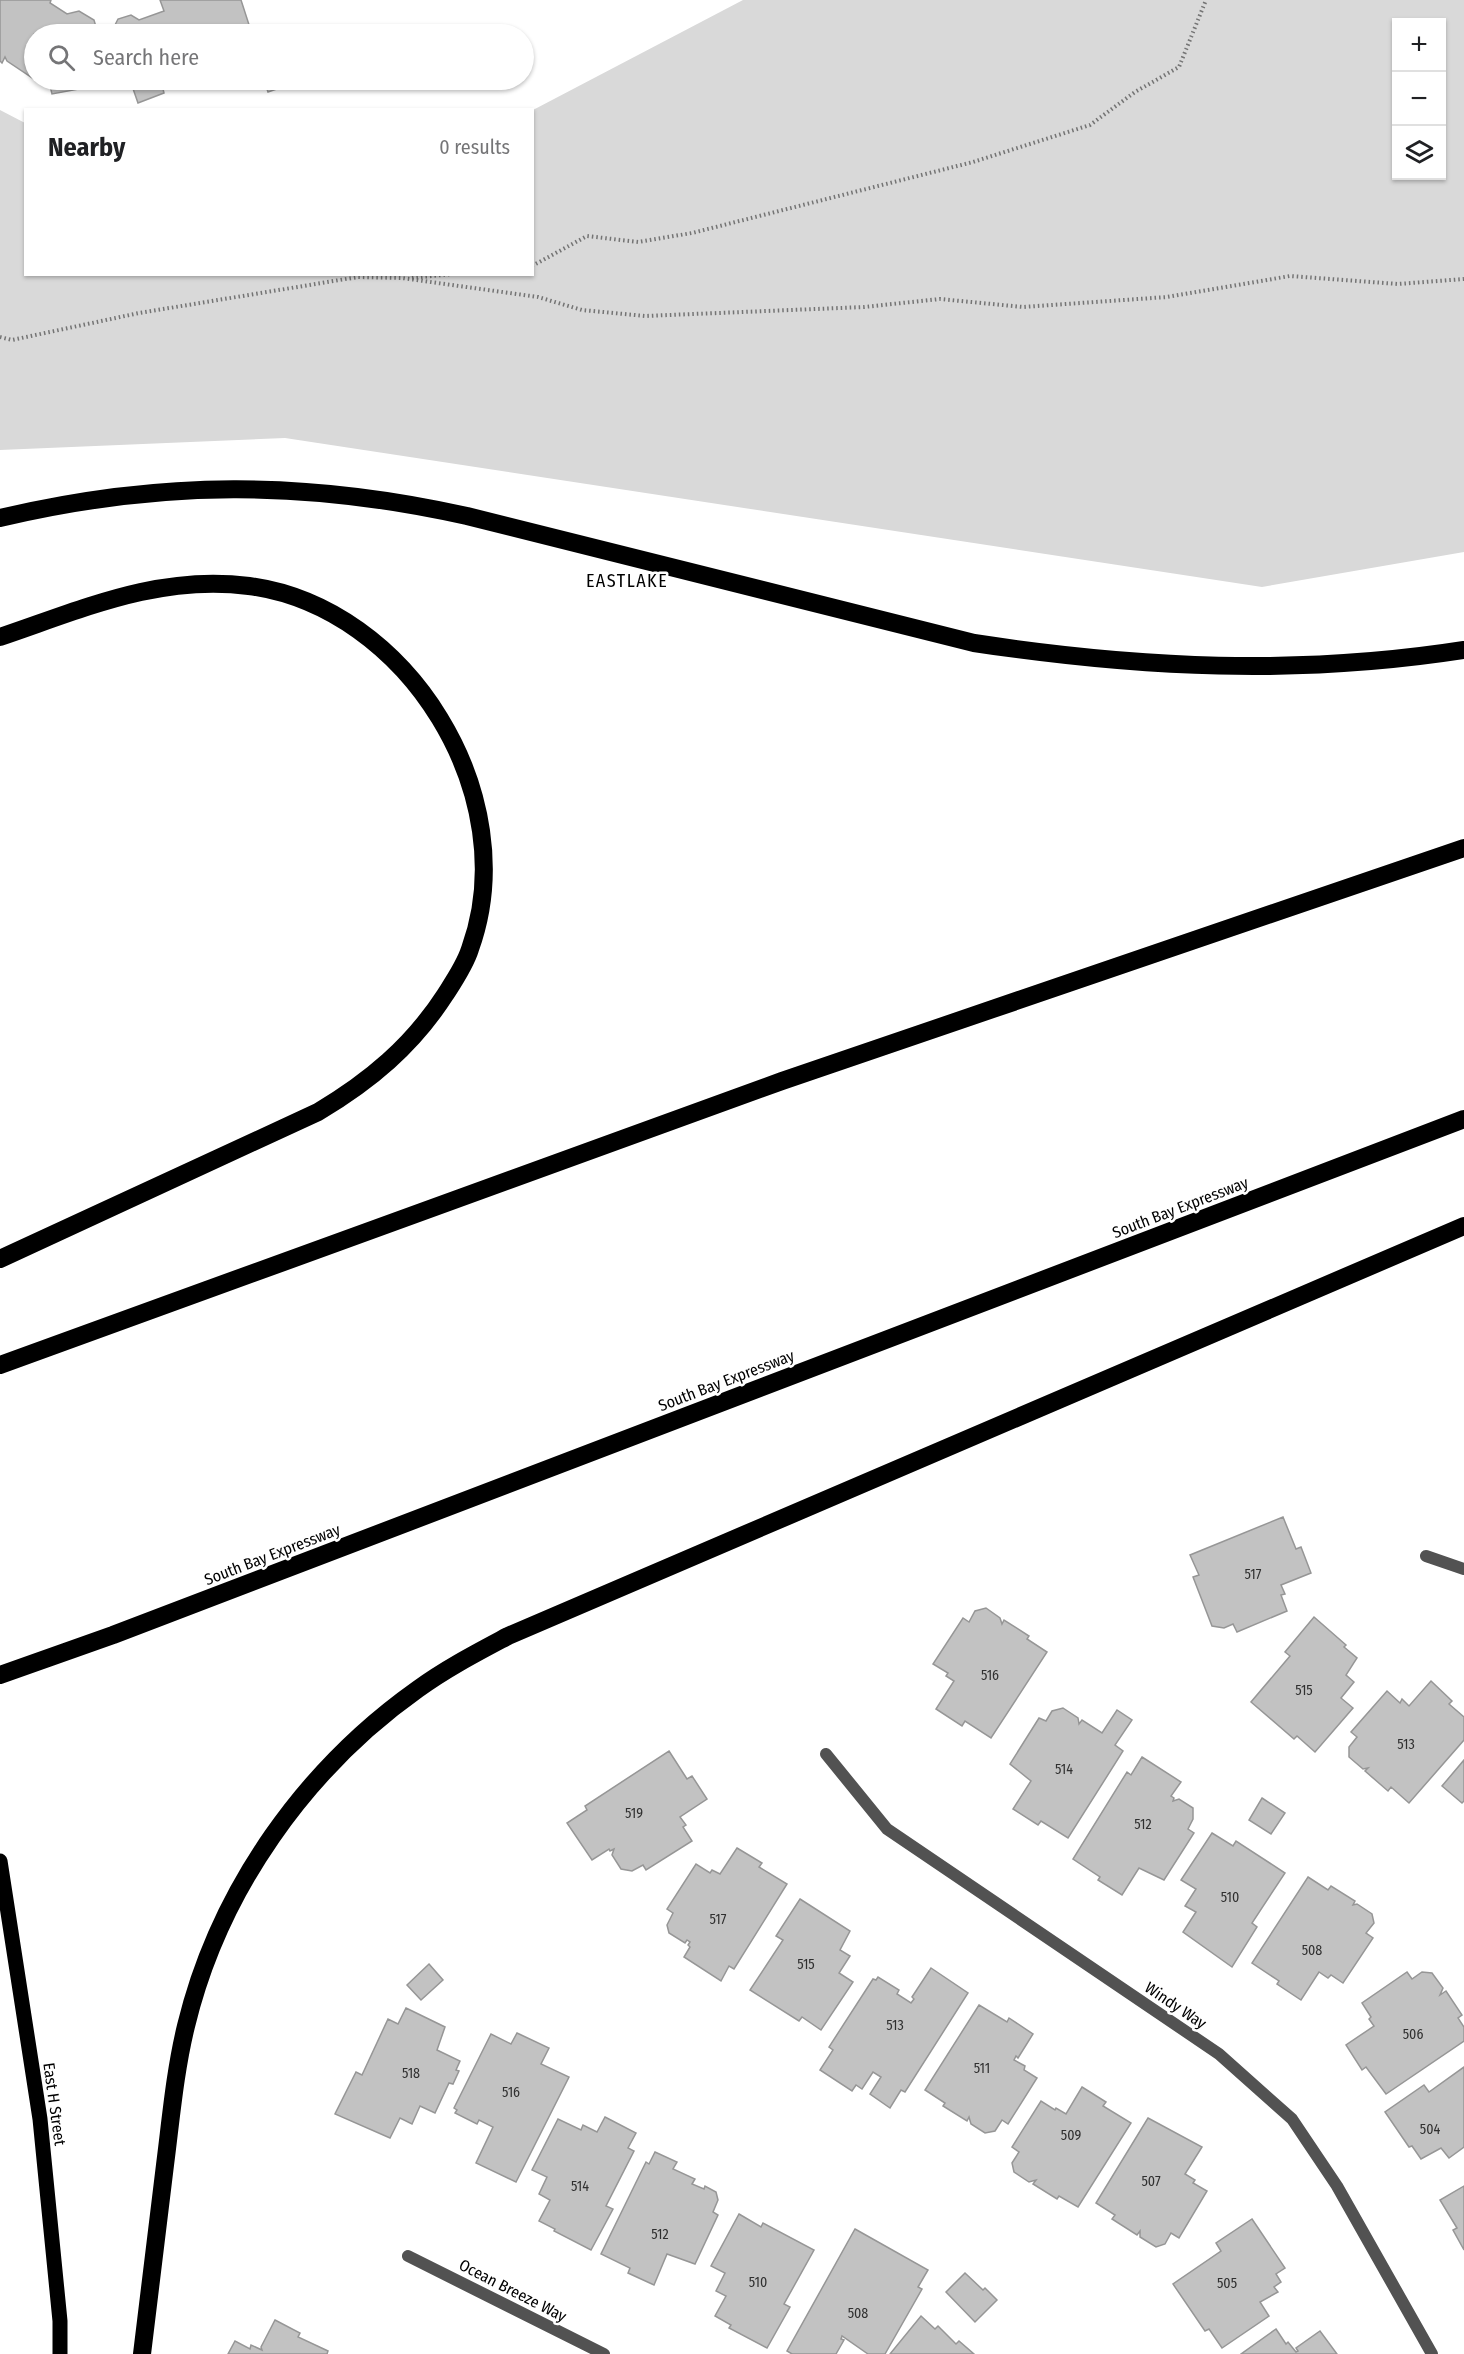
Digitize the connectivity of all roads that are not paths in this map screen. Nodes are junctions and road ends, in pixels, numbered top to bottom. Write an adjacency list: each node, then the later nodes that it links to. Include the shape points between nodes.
1 (0, 518): 3 (highway, via 104,497 165,490 315,491 408,503 467,516 974,643 1051,655 1129,663 1284,666)
2 (0, 637): 7 (highway, via 126,596 182,584 252,586 317,606 373,642 420,689 440,716 469,779 483,846 481,892 470,949 432,1015 381,1070 318,1112)
3 (1464, 650)
4 (1464, 848): 8 (highway, via 782,1081)
5 (1464, 1119): 11 (highway, South Bay Expressway, via 113,1635)
6 (1464, 1226): 16 (highway, via 508,1636 418,1688 377,1721 304,1794 272,1836 244,1880 201,1975 176,2076)
7 (0, 1259)
8 (0, 1365)
9 (1426, 1556): 10 (street)
10 (1464, 1569)
11 (0, 1674)
12 (826, 1754): 18 (street, Windy Way, via 887,1829 1219,2054 1292,2119 1337,2186)
13 (0, 1861): 15 (main road, East H Street, via 40,2119)
14 (408, 2256): 17 (street, Ocean Breeze Way)
15 (60, 2354)
16 (142, 2354)
17 (604, 2354)
18 (1432, 2354)

